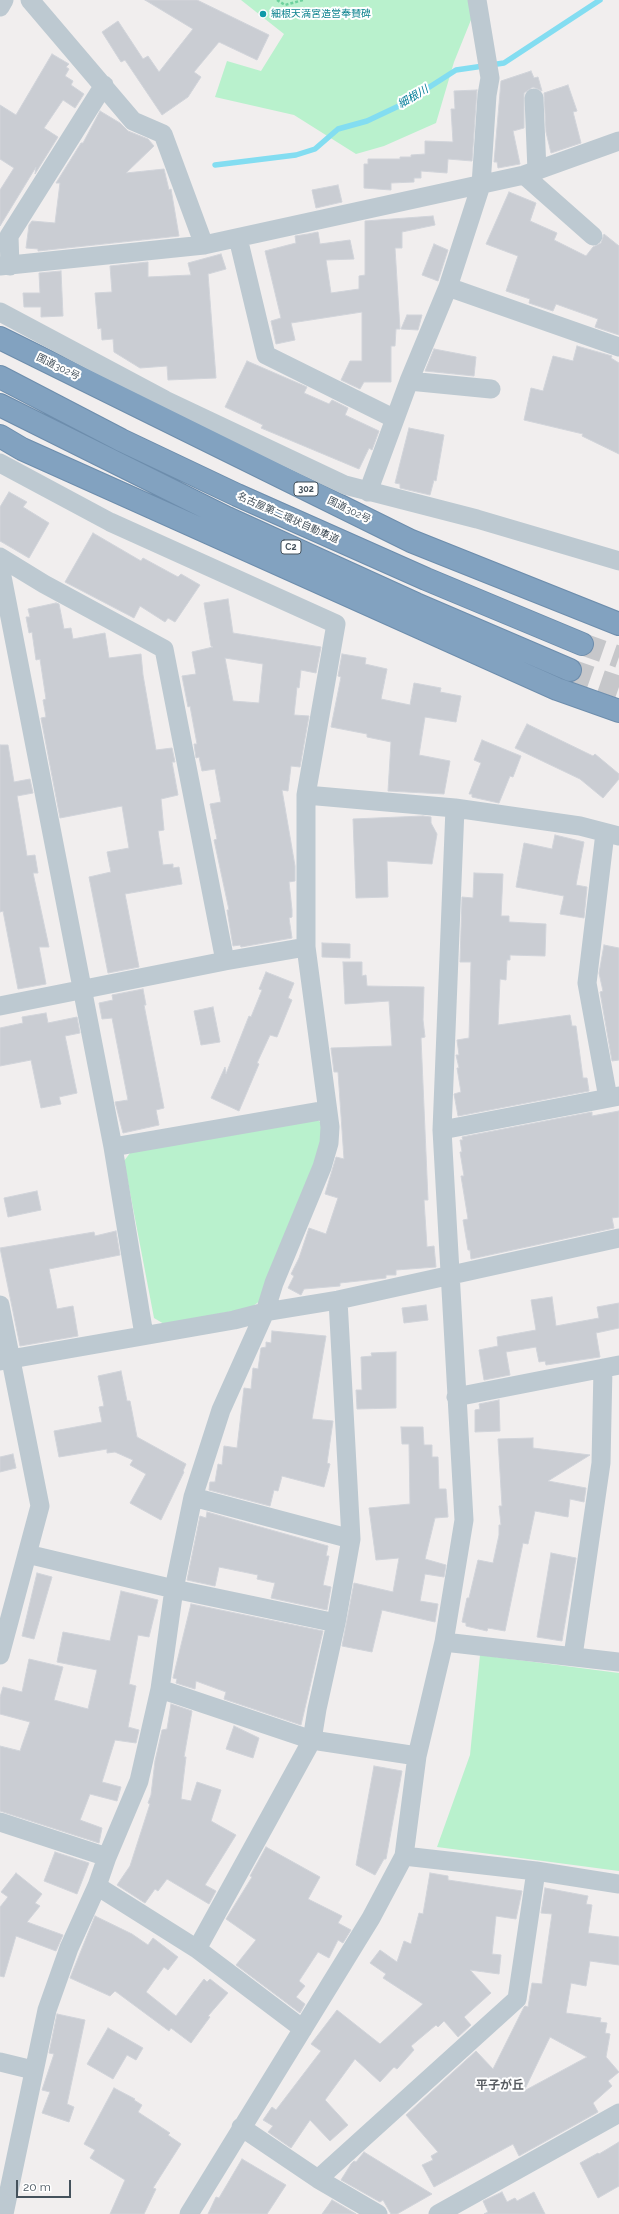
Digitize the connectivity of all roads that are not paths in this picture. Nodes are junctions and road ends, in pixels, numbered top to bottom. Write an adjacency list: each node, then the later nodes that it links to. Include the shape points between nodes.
1 (4, 0): 4 (street)
2 (477, 0): 9 (street, via 490,78)
3 (37, 2): 5 (street)
4 (0, 7)
5 (104, 85): 10 (street); 13 (street, via 133,121 163,134)
6 (534, 98): 8 (street)
7 (619, 141): 8 (street)
8 (530, 173): 9 (street); 11 (street)
9 (481, 185): 12 (street); 15 (street)
10 (5, 232): 14 (street)
11 (593, 236)
12 (238, 238): 13 (street); 23 (street, via 266,354)
13 (204, 245): 14 (street)
14 (5, 266)
15 (448, 287): 18 (street); 20 (street)
16 (0, 312): 26 (street, via 165,400 346,486)
17 (0, 338): 30 (highway, 国道302号 / 302, via 411,541)
18 (619, 347)
19 (0, 378): 31 (highway, 名古屋第二環状自動車道 / C2, via 237,495 426,579)
20 (409, 381): 21 (street); 23 (street)
21 (491, 389)
22 (8, 410): 32 (highway, C2, via 227,518 416,604)
23 (395, 419): 26 (street)
24 (0, 436): 33 (highway, via 22,449 557,689)
25 (0, 463): 34 (street, via 110,522 336,624)
26 (368, 492): 28 (street, via 477,519)
27 (0, 557): 38 (street, via 44,584 164,649)
28 (619, 561)
29 (0, 566): 39 (street)
30 (619, 624)
31 (582, 644)
32 (570, 670)
33 (619, 711)
34 (306, 795): 35 (street); 37 (street)
35 (455, 808): 36 (street, via 580,826); 43 (street)
36 (612, 835): 41 (street, via 587,983)
37 (306, 948): 38 (street); 42 (street)
38 (225, 961): 39 (street)
39 (81, 990): 40 (street); 44 (street)
40 (0, 1006)
41 (613, 1097): 43 (street)
42 (326, 1110): 44 (street); 49 (street, via 330,1127 329,1142 322,1166 274,1283)
43 (442, 1130): 46 (street)
44 (112, 1147): 50 (street)
45 (619, 1238): 46 (street)
46 (451, 1274): 47 (street); 53 (street)
47 (338, 1300): 49 (street); 55 (street)
48 (0, 1305): 51 (street)
49 (265, 1312): 50 (street, via 234,1320); 54 (street, via 221,1410)
50 (144, 1335): 51 (street)
51 (5, 1360): 56 (street, via 40,1506)
52 (611, 1367): 53 (street); 61 (street, via 601,1463)
53 (456, 1397): 59 (street, via 464,1520)
54 (193, 1497): 55 (street); 57 (street)
55 (351, 1538): 58 (street)
56 (27, 1554): 57 (street); 60 (street)
57 (174, 1589): 58 (street); 63 (street)
58 (336, 1623): 64 (street)
59 (444, 1642): 61 (street); 65 (street)
60 (0, 1655)
61 (573, 1656): 62 (street)
62 (619, 1662)
63 (160, 1689): 64 (street); 68 (street, via 139,1781)
64 (312, 1740): 65 (street); 72 (street)
65 (417, 1756): 67 (street)
66 (0, 1822): 68 (street)
67 (404, 1856): 69 (street); 73 (street, via 371,1918)
68 (107, 1857): 71 (street)
69 (536, 1871): 70 (street); 78 (street, via 517,1999)
70 (619, 1884)
71 (97, 1886): 72 (street); 75 (street, via 69,1948 47,2010)
72 (197, 1949): 73 (street)
73 (303, 2029): 77 (street)
74 (0, 2062): 75 (street)
75 (34, 2070): 79 (street)
76 (619, 2113): 82 (street)
77 (241, 2128): 78 (street); 80 (street)
78 (318, 2179): 81 (street)
79 (4, 2214)
80 (189, 2214)
81 (378, 2214)
82 (438, 2214)

